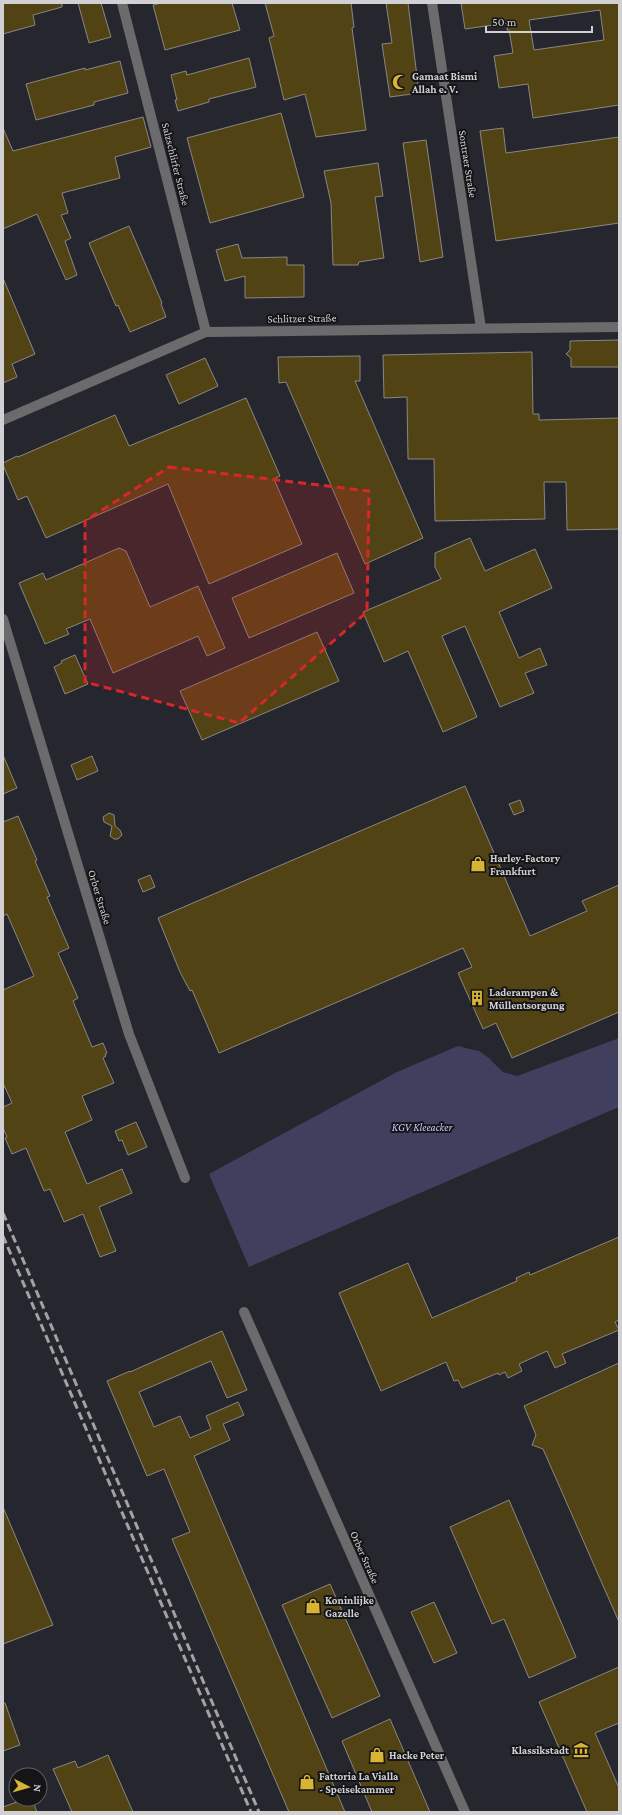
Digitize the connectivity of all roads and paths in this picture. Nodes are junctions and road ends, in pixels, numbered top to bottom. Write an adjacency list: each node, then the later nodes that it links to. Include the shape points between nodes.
1 (122, 3): 5 (street, Salzschlirfer Straße)
2 (432, 3): 4 (street, Sontraer Straße)
3 (619, 327): 4 (street, Schlitzer Straße)
4 (481, 328): 5 (street, Schlitzer Straße)
5 (206, 332): 6 (street, Schlitzer Straße)
6 (3, 420)
7 (3, 619): 8 (street, Orber Straße, via 130,1034)
8 (185, 1178)
9 (244, 1312): 10 (street, Orber Straße)
10 (464, 1812)

